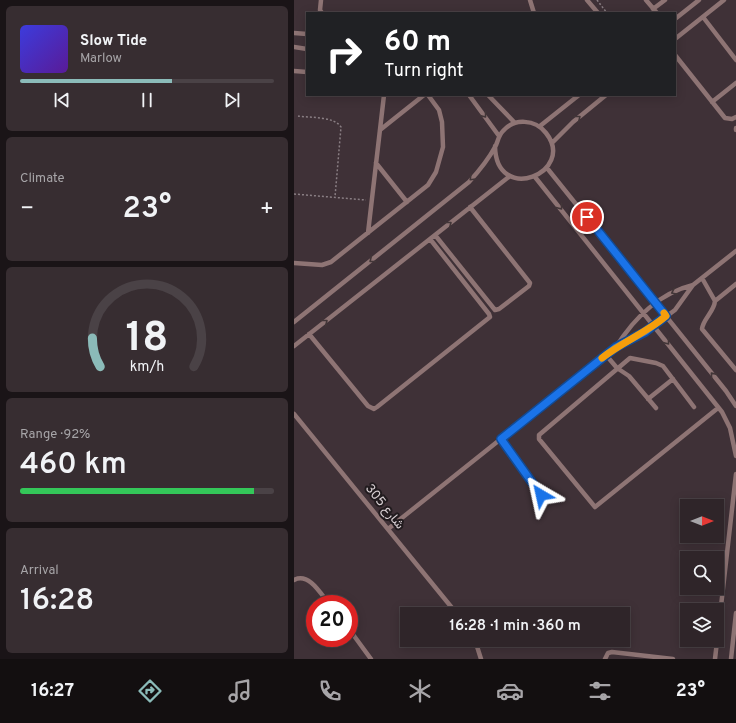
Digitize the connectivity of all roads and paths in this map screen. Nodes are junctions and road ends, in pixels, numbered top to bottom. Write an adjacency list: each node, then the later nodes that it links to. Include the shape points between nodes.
1 (321, 0): 10 (lane)
2 (530, 0): 11 (lane)
3 (587, 0): 12 (lane)
4 (597, 0): 13 (path)
5 (646, 0): 9 (lane)
6 (665, 0): 9 (lane)
7 (699, 0): 15 (lane)
8 (724, 0): 14 (lane)
9 (655, 11)
10 (321, 12)
11 (534, 12)
12 (597, 12)
13 (606, 12)
14 (703, 17): 18 (lane); 22 (lane)
15 (676, 18)
16 (294, 33): 17 (lane)
17 (306, 34)
18 (676, 38)
19 (294, 47): 20 (lane)
20 (306, 48)
21 (676, 56): 33 (lane)
22 (736, 60)
23 (294, 71): 24 (lane)
24 (306, 72)
25 (736, 84): 33 (lane)
26 (384, 96): 38 (lane)
27 (423, 96): 38 (lane)
28 (429, 96): 49 (lane, via 439,110 443,147 436,172 428,185)
29 (470, 96): 39 (lane, one-way to 39)
30 (489, 96): 36 (lane)
31 (578, 96): 37 (lane)
32 (605, 96): 40 (lane, one-way to 32)
33 (712, 102): 35 (lane, via 725,118)
34 (298, 116): 47 (path, via 333,120 342,127)
35 (736, 118)
36 (514, 123): 37 (lane, via 532,123); 39 (lane)
37 (540, 126): 40 (lane)
38 (380, 130): 42 (lane)
39 (499, 136): 41 (lane)
40 (552, 143): 43 (lane, via 552,156)
41 (495, 146): 44 (lane, via 498,163); 63 (lane, one-way to 63, via 484,165 469,182)
42 (376, 163): 48 (lane); 49 (lane)
43 (547, 168): 45 (lane); 60 (lane)
44 (510, 176): 45 (lane, via 522,179); 50 (lane)
45 (535, 177): 61 (lane, one-way to 61)
46 (294, 194): 47 (path)
47 (334, 198): 48 (path)
48 (372, 201): 51 (lane)
49 (407, 202): 51 (lane)
50 (470, 207): 52 (lane, one-way to 50); 52 (lane, via 530,283 523,291 495,310)
51 (368, 233): 55 (lane, via 331,262 322,265)
52 (435, 235): 53 (lane)
53 (430, 239): 65 (lane, one-way to 53); 65 (lane, via 490,318 378,407 368,406)
54 (736, 250): 56 (lane)
55 (294, 264)
56 (702, 278): 58 (lane); 59 (lane)
57 (736, 284): 59 (lane)
58 (693, 285): 60 (lane, one-way to 60, via 674,291); 62 (lane, via 682,303)
59 (715, 301): 70 (lane, via 702,329)
60 (656, 303): 61 (lane); 62 (lane)
61 (643, 313): 64 (lane); 67 (lane, via 628,328)
62 (666, 316): 64 (lane); 73 (lane, one-way to 62)
63 (294, 322)
64 (654, 326): 67 (lane); 76 (lane, one-way to 76)
65 (309, 334): 66 (lane)
66 (294, 346)
67 (616, 347): 68 (lane)
68 (606, 355): 69 (lane); 78 (lane)
69 (617, 368): 71 (lane, via 626,360 637,358 660,364); 72 (lane, via 629,376); 76 (lane, via 539,436 540,442 593,507)
70 (736, 370)
71 (674, 379): 72 (lane); 74 (lane)
72 (648, 399): 75 (lane)
73 (736, 406)
74 (694, 407)
75 (656, 408)
76 (718, 408): 79 (lane, via 730,428)
77 (294, 414): 82 (lane, شارع 305)
78 (501, 439): 81 (lane); 82 (lane)
79 (736, 456)
80 (736, 474): 93 (lane)
81 (541, 495)
82 (388, 529): 85 (lane, شارع 305)
83 (294, 580): 84 (lane, via 307,579)
84 (321, 595)
85 (451, 607)
86 (736, 613): 94 (lane)
87 (358, 641): 89 (lane)
88 (477, 647): 90 (lane)
89 (371, 659)
90 (481, 659)
91 (604, 659): 92 (lane, via 612,652)
92 (673, 659)
93 (715, 659)
94 (731, 659)

